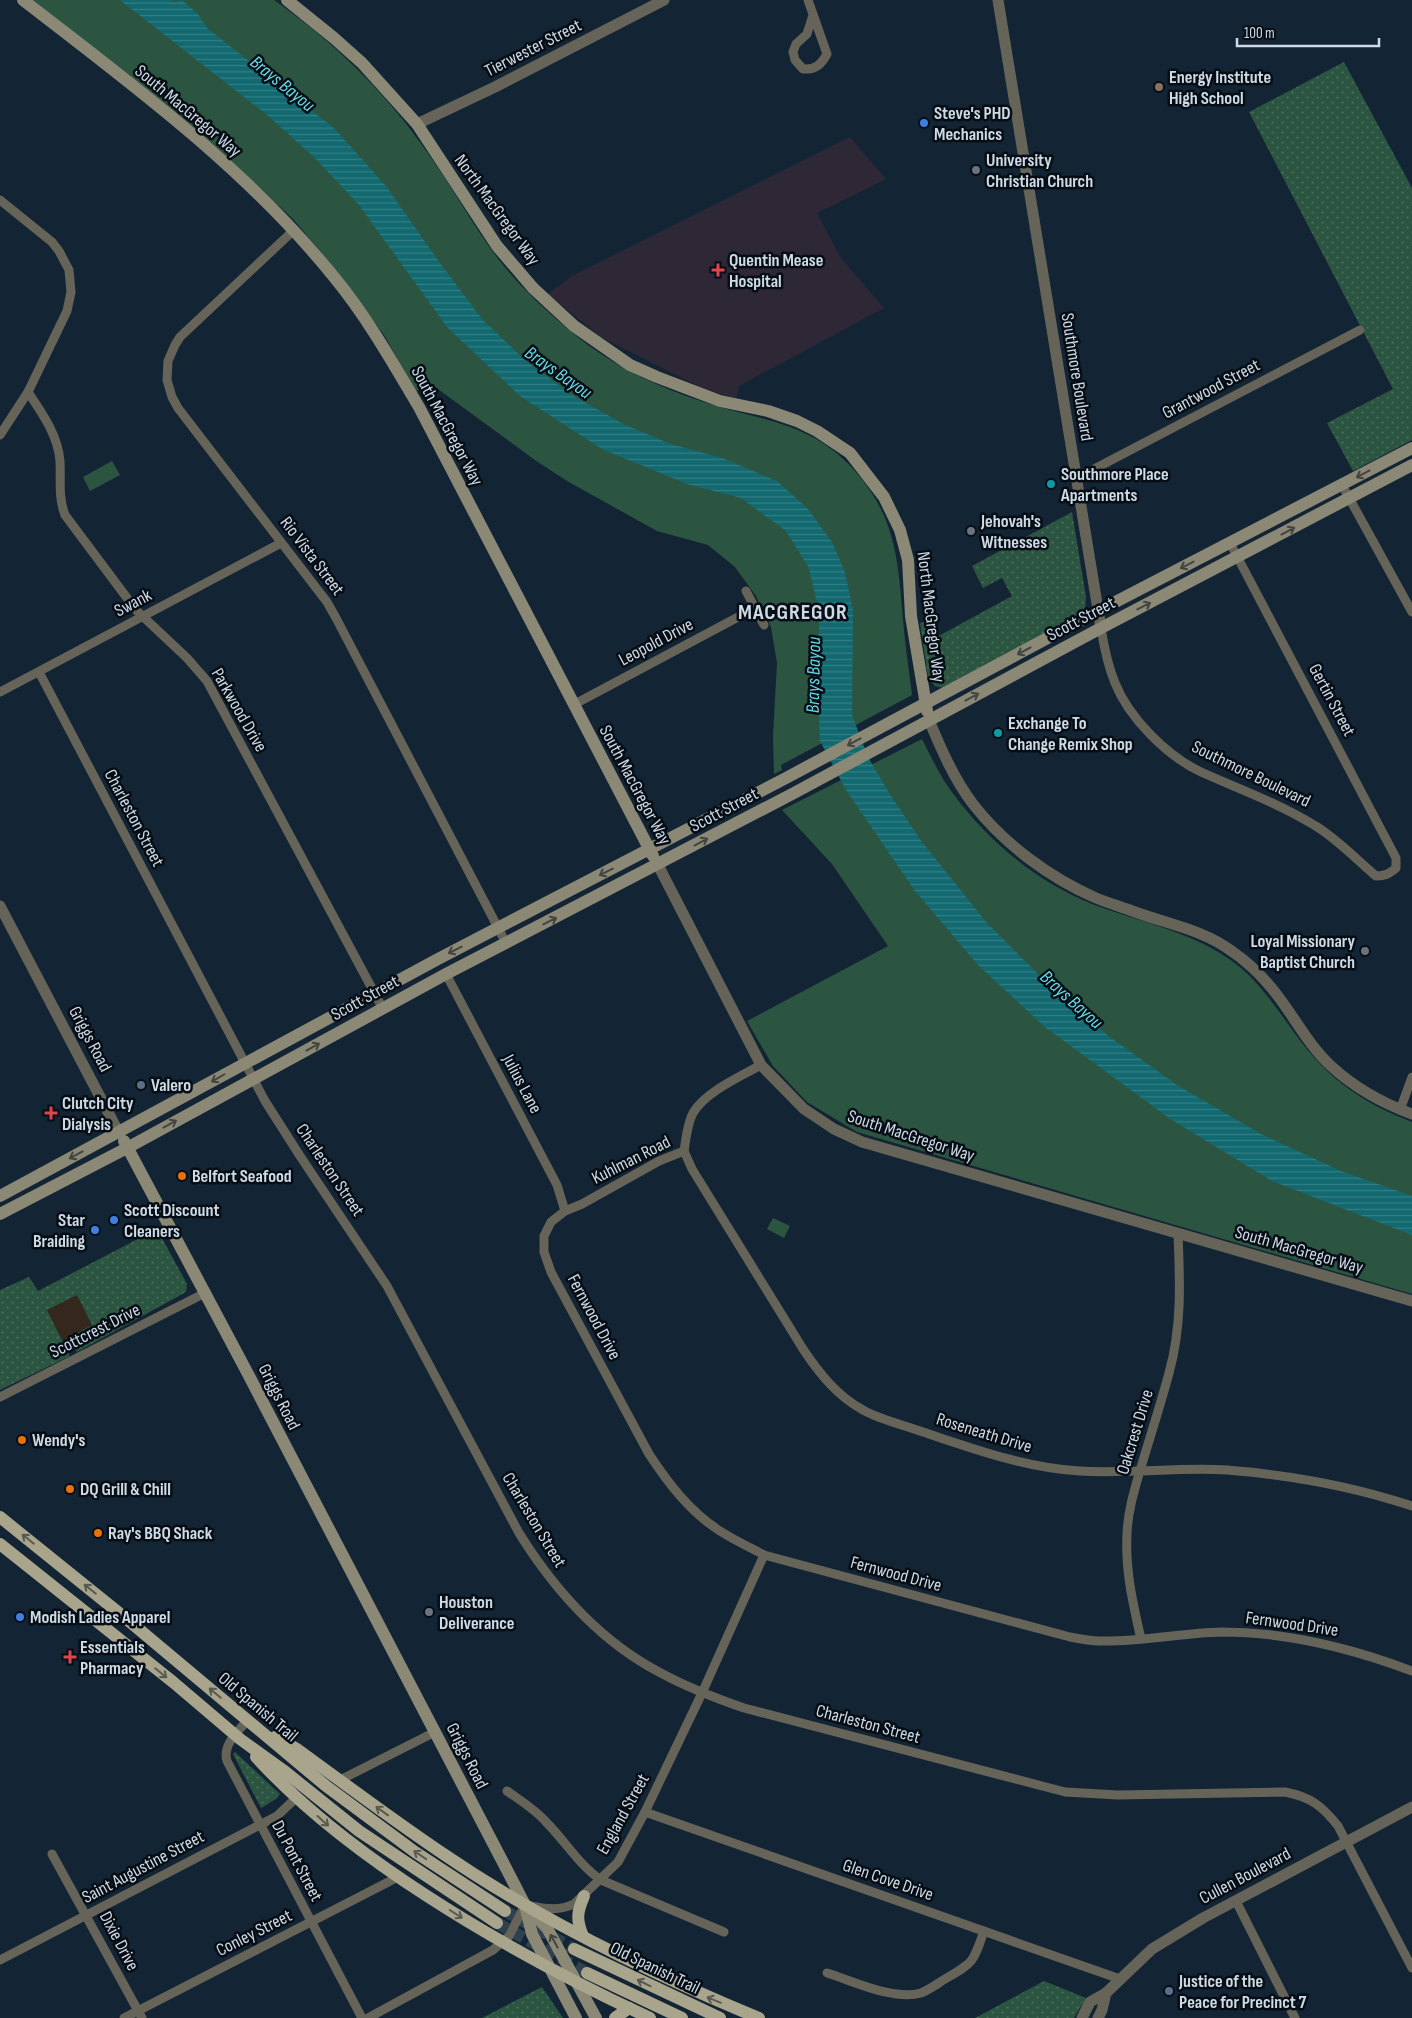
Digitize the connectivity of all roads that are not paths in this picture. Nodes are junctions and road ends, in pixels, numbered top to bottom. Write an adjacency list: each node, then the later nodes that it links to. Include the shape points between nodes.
1 (23, 0): 9 (main road, South MacGregor Way, via 162,109)
2 (287, 0): 7 (main road, North MacGregor Way, via 362,63)
3 (664, 0): 7 (street, Tierwester Street)
4 (808, 0): 6 (street)
5 (998, 0): 15 (street, Southmore Boulevard)
6 (813, 15): 6 (street, via 807,34 796,44 793,52 803,69 811,70 822,64 827,54)
7 (417, 124): 30 (main road, North MacGregor Way, via 497,246 533,288 574,326 648,373 720,401 768,411 796,422 817,431 856,460 884,497 900,530 906,552 911,616)
8 (0, 200): 11 (street, via 52,242 69,270 69,306)
9 (294, 230): 18 (street, Rio Vista Street, via 180,337 167,370 169,388 178,408); 31 (main road, South MacGregor Way, via 341,285 378,338 419,407)
10 (1360, 330): 15 (street, Grantwood Street)
11 (28, 392): 12 (street); 25 (street, Parkwood Drive, via 48,423 57,446 60,496 65,515)
12 (0, 435)
13 (1412, 448): 16 (main road, Scott Street, one-way to 16)
14 (1412, 465): 17 (main road, Scott Street)
15 (1077, 478): 23 (street, Southmore Boulevard)
16 (1342, 485): 17 (street); 19 (main road, Scott Street)
17 (1349, 498): 20 (main road, Scott Street, one-way to 17); 24 (street)
18 (281, 543): 25 (street, Swank); 37 (street, Rio Vista Street, via 327,602)
19 (1230, 543): 20 (street, Gertin Street); 23 (main road, Scott Street, one-way to 23)
20 (1238, 557): 27 (main road, Scott Street, one-way to 20); 35 (street, Gertin Street, via 1396,858 1396,868)
21 (746, 591): 22 (street)
22 (755, 608): 26 (street); 31 (street, Leopold Drive)
23 (1098, 611): 27 (street, Southmore Boulevard); 30 (main road, Scott Street, one-way to 30)
24 (1412, 612)
25 (142, 616): 28 (street, Swank); 40 (street, Parkwood Drive, via 207,681)
26 (764, 625)
27 (1100, 628): 32 (main road, Scott Street, one-way to 27); 35 (street, Southmore Boulevard, via 1115,684 1129,708 1152,736 1175,757 1316,826 1376,876)
28 (39, 672): 29 (street, Swank); 42 (street, Charleston Street)
29 (0, 692)
30 (924, 704): 32 (main road, North MacGregor Way); 33 (main road, Scott Street, one-way to 33)
31 (573, 705): 33 (main road, South MacGregor Way)
32 (930, 720): 34 (main road, Scott Street, one-way to 32); 46 (street, North MacGregor Way, via 973,804 1031,859 1056,877 1096,898 1182,926 1231,950 1270,986 1330,1066 1376,1099)
33 (649, 850): 34 (main road, South MacGregor Way); 37 (main road, Scott Street, one-way to 37)
34 (658, 865): 38 (main road, Scott Street, one-way to 34); 43 (street, South MacGregor Way)
35 (1390, 873)
36 (0, 906): 48 (street, Griggs Road)
37 (498, 928): 38 (street, Rio Vista Street); 40 (main road, Scott Street, one-way to 40)
38 (506, 943): 39 (main road, Scott Street)
39 (446, 974): 41 (main road, Scott Street); 52 (street, Julius Lane, via 557,1185)
40 (374, 994): 41 (street, Parkwood Drive); 42 (main road, Scott Street)
41 (383, 1009): 45 (main road, Scott Street, one-way to 41)
42 (245, 1062): 45 (street, Charleston Street); 48 (main road, Scott Street, one-way to 48)
43 (761, 1065): 50 (street, Kuhlman Road, via 718,1088 694,1112); 54 (street, South MacGregor Way, via 804,1109 834,1129 862,1142)
44 (1412, 1077): 46 (street)
45 (254, 1079): 49 (main road, Scott Street, one-way to 45); 70 (street, Charleston Street, via 300,1156 387,1286 536,1561 564,1597 623,1649 658,1672)
46 (1400, 1110): 47 (street, North MacGregor Way)
47 (1412, 1114)
48 (119, 1132): 49 (main road, Griggs Road); 51 (main road, Scott Street, one-way to 51)
49 (127, 1148): 53 (main road, Scott Street); 56 (main road, Griggs Road)
50 (684, 1151): 52 (street, Kuhlman Road); 59 (street, Roseneath Drive, via 803,1349 822,1376 863,1410 1035,1466 1080,1471)
51 (0, 1196)
52 (565, 1211): 55 (street, Kuhlman Road, via 551,1222)
53 (0, 1214)
54 (1178, 1234): 57 (street, South MacGregor Way); 59 (street, Oakcrest Drive, via 1180,1290 1177,1331 1170,1371)
55 (544, 1236): 65 (street, Fernwood Drive, via 544,1252 551,1272 649,1454 667,1481 693,1510 718,1530)
56 (205, 1293): 58 (street, Scottcrest Drive); 72 (main road, Griggs Road)
57 (1412, 1301)
58 (0, 1397)
59 (1140, 1471): 60 (street, Roseneath Drive, via 1225,1470 1271,1475 1339,1485); 68 (street, Oakcrest Drive, via 1130,1501 1127,1556 1128,1579)
60 (1412, 1506)
61 (0, 1516): 62 (main road, Old Spanish Trail)
62 (11, 1525): 63 (main road); 66 (main road, Old Spanish Trail, one-way to 62)
63 (0, 1537)
64 (0, 1544): 67 (main road, Old Spanish Trail)
65 (764, 1555): 68 (street, Fernwood Drive, via 1070,1637 1098,1641); 70 (street, England Street)
66 (118, 1612): 67 (main road); 71 (main road, Old Spanish Trail, one-way to 66)
67 (106, 1628): 73 (main road, Old Spanish Trail, one-way to 73)
68 (1141, 1639): 69 (street, Fernwood Drive, via 1223,1632 1285,1637 1345,1648)
69 (1412, 1671)
70 (702, 1693): 78 (street, England Street); 80 (street, Charleston Street, via 744,1708 1066,1792 1118,1795 1285,1792 1315,1803 1328,1814)
71 (250, 1722): 73 (street, Du Pont Street); 74 (main road); 87 (main road, Old Spanish Trail, one-way to 71, via 358,1811)
72 (435, 1732): 74 (street); 86 (main road, Griggs Road)
73 (238, 1737): 76 (main road); 79 (street, Du Pont Street, via 225,1755); 90 (main road, Old Spanish Trail, via 359,1831)
74 (340, 1780): 86 (main road, one-way to 74, via 442,1854)
75 (507, 1791): 83 (street, via 547,1822 591,1874)
76 (297, 1797): 79 (street, Saint Augustine Street, via 284,1810); 82 (main road, one-way to 82, via 336,1832)
77 (1412, 1807): 80 (street, Cullen Boulevard)
78 (646, 1812): 83 (street, England Street, via 618,1862); 91 (street, Glen Cove Drive)
79 (259, 1825): 88 (street, Saint Augustine Street); 89 (street, Du Pont Street)
80 (1347, 1841): 85 (street, Cullen Boulevard); 97 (street, Charleston Street)
81 (52, 1854): 88 (street, Dixie Drive)
82 (398, 1877): 89 (street, Conley Street); 94 (main road, one-way to 94)
83 (601, 1880): 84 (street, England Street); 92 (street)
84 (584, 1896): 86 (street, England Street, via 559,1909); 93 (main road, via 577,1920)
85 (1236, 1902): 101 (street, Cullen Boulevard, via 1152,1949); 118 (street)
86 (525, 1905): 93 (main road); 94 (street); 98 (main road, Griggs Road, via 532,1934); 102 (main road, Griggs Road, one-way to 86, via 547,1928)
87 (504, 1911)
88 (87, 1915): 96 (street, Saint Augustine Street); 105 (street, Dixie Drive)
89 (311, 1922): 105 (street, Conley Street); 107 (street, Du Pont Street)
90 (497, 1923)
91 (984, 1931): 100 (street, via 970,1964 922,1992 895,1994); 101 (street, Glen Cove Drive)
92 (724, 1932)
93 (583, 1936): 115 (main road, one-way to 93, via 700,1994)
94 (502, 1943): 98 (main road); 108 (street)
95 (574, 1949): 114 (main road, Old Spanish Trail, one-way to 95)
96 (0, 1960)
97 (1412, 1968)
98 (551, 1969): 102 (main road); 109 (main road, Griggs Road)
99 (588, 1973): 113 (main road, Old Spanish Trail)
100 (827, 1973)
101 (1120, 1979): 103 (street, Cullen Boulevard)
102 (576, 1982): 104 (main road); 110 (main road, Griggs Road)
103 (1106, 1993): 116 (street, Cullen Boulevard, via 1090,2002); 117 (street, Cullen Boulevard)
104 (629, 2008): 111 (main road); 112 (main road)
105 (140, 2014): 106 (street, Conley Street)
106 (124, 2018)
107 (362, 2018)
108 (368, 2018)
109 (576, 2018)
110 (596, 2018)
111 (615, 2018)
112 (650, 2018)
113 (682, 2018)
114 (720, 2018)
115 (760, 2018)
116 (1082, 2018)
117 (1098, 2018)
118 (1295, 2018)

